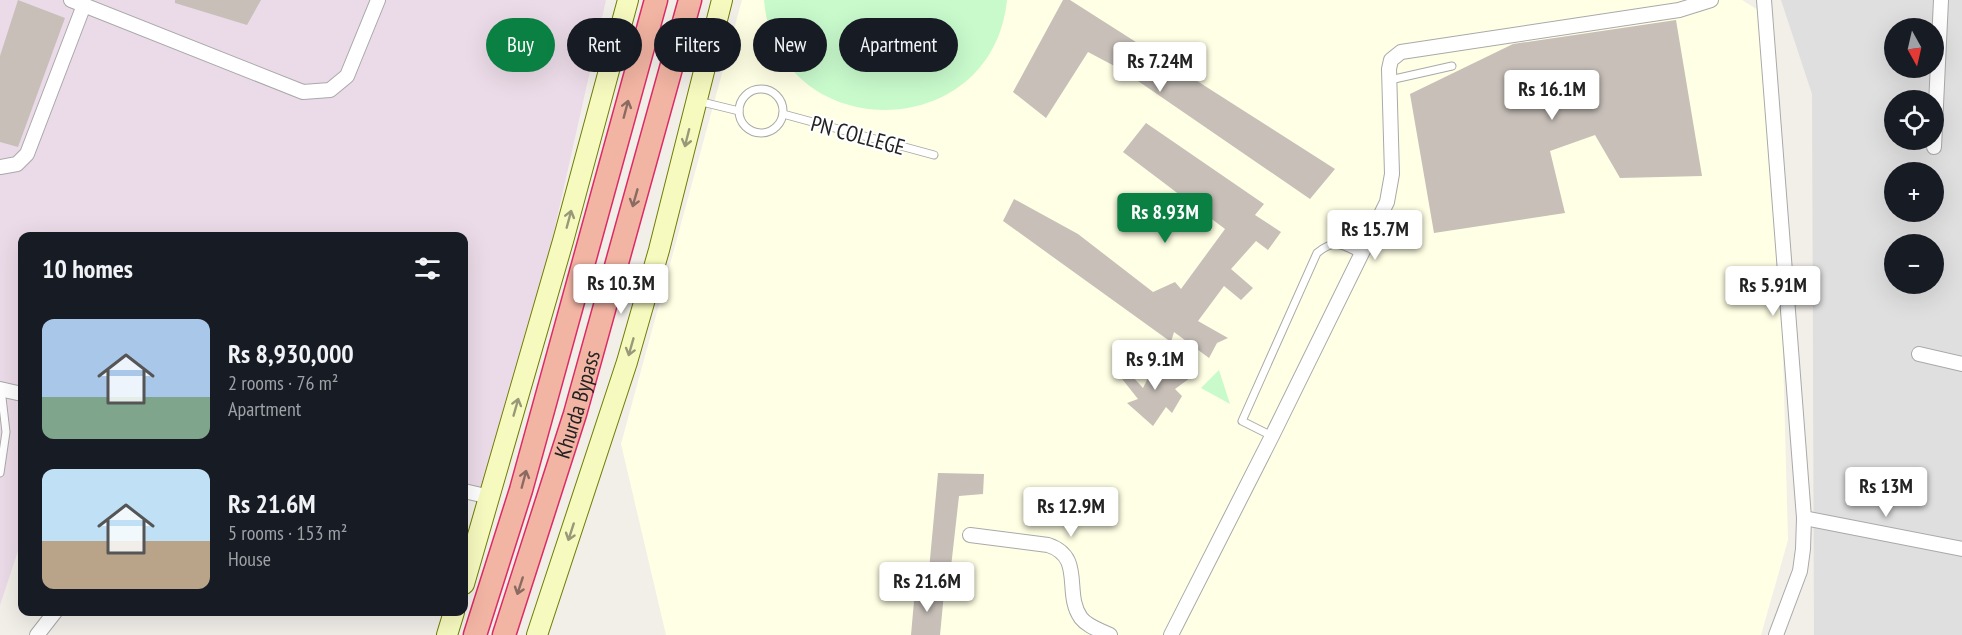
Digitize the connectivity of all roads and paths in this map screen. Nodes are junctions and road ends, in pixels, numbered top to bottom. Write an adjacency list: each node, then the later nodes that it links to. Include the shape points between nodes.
1 (378, 0): 9 (street, via 347,76 330,90 303,92)
2 (628, 0): 26 (main road, one-way to 2)
3 (656, 0): 35 (highway, Khurda Bypass, one-way to 3, via 521,490)
4 (690, 0): 36 (highway, Khurda Bypass, one-way to 36, via 575,414)
5 (722, 0): 13 (main road)
6 (1711, 0): 11 (street, via 1657,14 1401,52 1391,60)
7 (1764, 0): 27 (street)
8 (1941, 0): 12 (street)
9 (78, 3): 17 (street, via 27,154 17,164)
10 (1452, 66): 11 (lane)
11 (1389, 80): 18 (street, via 1392,174 1387,202)
12 (1937, 90)
13 (696, 101): 14 (lane); 37 (main road, one-way to 37, via 627,362)
14 (739, 111): 15 (lane, via 744,125 757,133 771,131); 15 (lane, via 744,98 763,90 776,95)
15 (783, 114): 16 (lane, PN COLLEGE)
16 (934, 155)
17 (0, 167)
18 (1361, 254): 23 (street); 23 (lane, via 1333,243 1317,254 1242,421)
19 (1919, 354): 20 (street)
20 (1962, 364)
21 (0, 389): 22 (street); 24 (lane, via 6,432)
22 (18, 393)
23 (1272, 436): 39 (street)
24 (0, 473)
25 (468, 491): 26 (street)
26 (490, 497): 30 (main road)
27 (1804, 518): 29 (street); 40 (street, via 1800,571)
28 (970, 535): 38 (street, via 1059,548 1070,563 1078,612 1088,625)
29 (1962, 549)
30 (468, 571)
31 (52, 616): 33 (street)
32 (453, 616): 34 (main road)
33 (37, 635)
34 (447, 635)
35 (475, 635)
36 (504, 635)
37 (537, 635)
38 (1110, 635)
39 (1171, 635)
40 (1776, 635)

